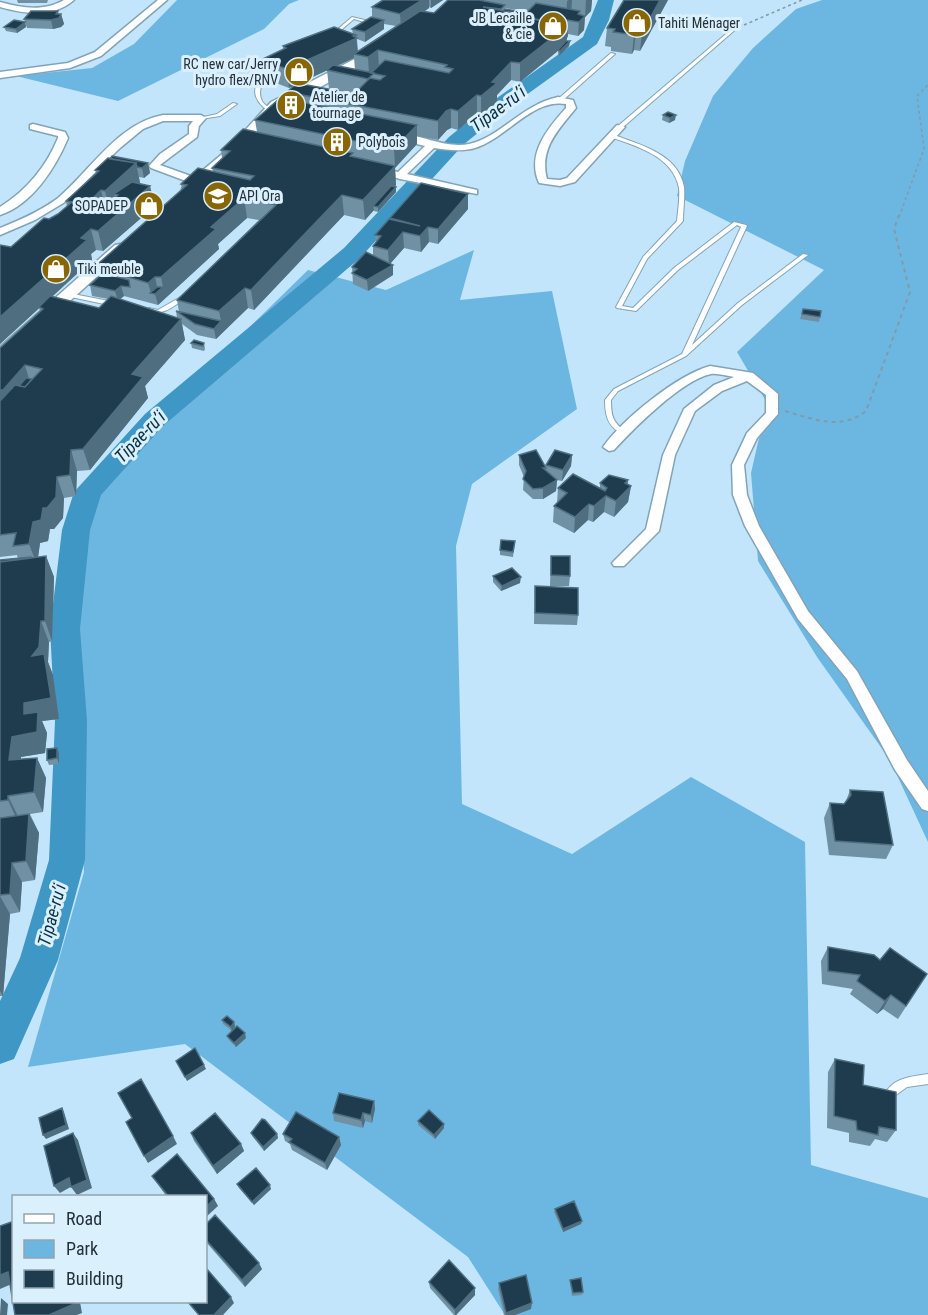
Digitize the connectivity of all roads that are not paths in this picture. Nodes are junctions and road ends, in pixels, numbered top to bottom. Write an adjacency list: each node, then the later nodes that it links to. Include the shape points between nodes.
1 (70, 0): 3 (street, via 58,8 35,11)
2 (163, 0): 10 (street, via 98,54 70,65)
3 (0, 4)
4 (734, 29): 16 (lane)
5 (356, 32): 6 (lane, via 367,21 349,19 331,39)
6 (344, 36)
7 (395, 40): 13 (main road, via 286,98)
8 (613, 54): 11 (lane)
9 (278, 64): 13 (lane, via 263,76 257,88 260,102)
10 (0, 75)
11 (560, 100): 18 (street, via 572,105 541,149 543,181 571,180); 19 (street, via 551,100 524,114 471,147)
12 (235, 105): 14 (lane, via 218,115)
13 (276, 112): 22 (main road, via 246,144)
14 (201, 118): 22 (street, via 194,126 194,135 154,166); 26 (street, via 173,117 148,122 60,201)
15 (33, 127): 25 (street, via 62,134 61,145 38,182)
16 (620, 128): 18 (street)
17 (386, 134): 19 (street)
18 (612, 136): 33 (lane, via 657,154 674,169 681,187 680,221 645,258 620,307 634,310 676,269 736,223 744,226)
19 (436, 144): 21 (street)
20 (365, 168): 21 (street)
21 (400, 176): 23 (street)
22 (198, 182): 24 (main road)
23 (473, 192)
24 (181, 196)
25 (0, 212)
26 (0, 232)
27 (134, 236): 30 (main road)
28 (805, 255): 33 (lane, via 740,304)
29 (191, 290): 32 (lane, via 159,312)
30 (68, 295): 31 (lane); 34 (main road)
31 (122, 306)
32 (140, 309)
33 (684, 355): 36 (lane, via 616,390 608,400 609,420 613,428)
34 (0, 356)
35 (749, 376): 36 (street, via 710,370 682,383); 38 (street, via 718,388 690,409 669,455 652,531); 39 (street, via 772,394 772,414 751,436 738,465 740,495 752,526 803,615 852,675 901,765)
36 (623, 432): 37 (street)
37 (609, 447)
38 (619, 563)
39 (928, 804)
40 (928, 1079): 41 (lane, via 905,1082)
41 (889, 1095)

